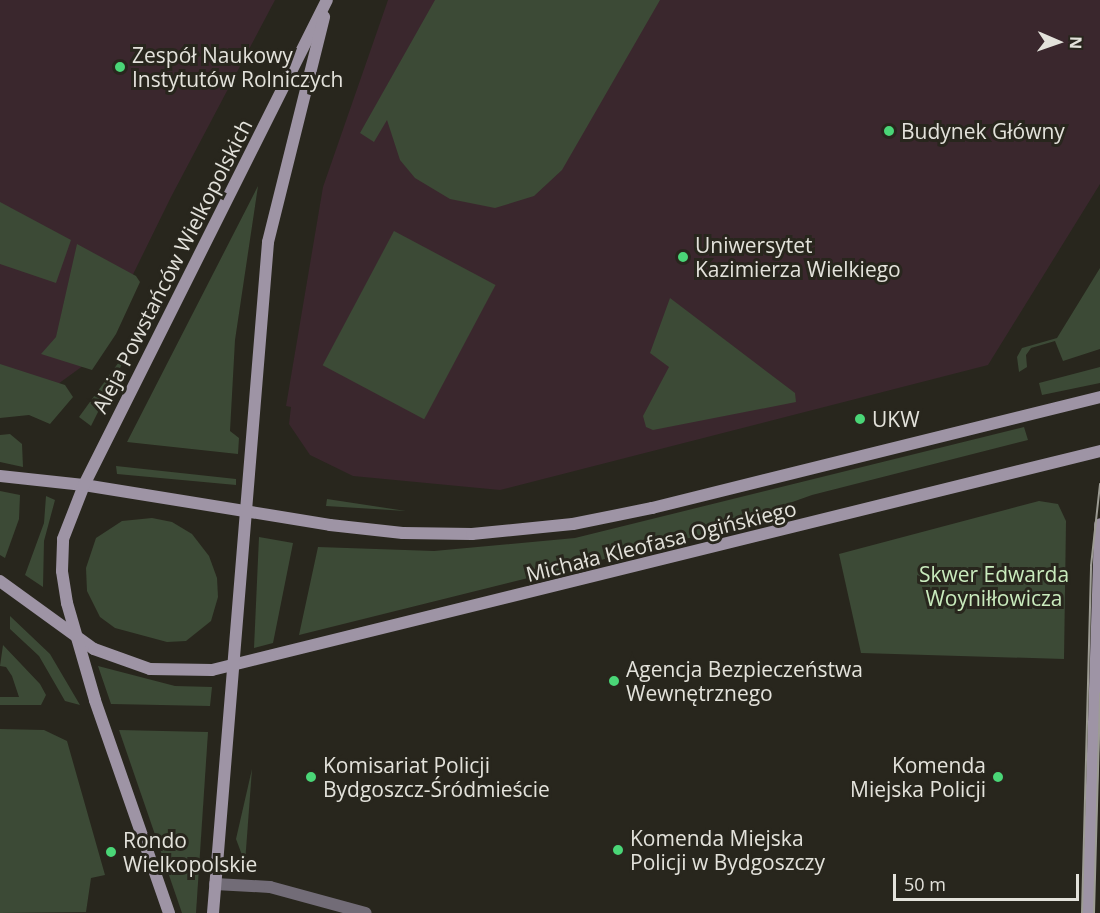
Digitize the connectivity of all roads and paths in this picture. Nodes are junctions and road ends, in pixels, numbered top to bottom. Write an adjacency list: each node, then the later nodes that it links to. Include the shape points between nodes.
1 (327, 0): 5 (street, Aleja Powstańców Wielkopolskich); 6 (street, Aleja Powstańców Wielkopolskich, via 268,242 257,340)
2 (1100, 398): 6 (street, Michała Kleofasa Ogińskiego, via 573,524 472,534 403,533)
3 (1100, 451): 10 (street, Michała Kleofasa Ogińskiego)
4 (0, 476): 5 (street)
5 (84, 485): 6 (street); 9 (street, via 69,520 62,561)
6 (248, 512): 10 (street)
7 (1100, 524): 15 (street)
8 (0, 581): 9 (street)
9 (77, 636): 10 (street, via 94,649 150,669 181,672); 12 (street)
10 (232, 668): 11 (street)
11 (215, 884): 13 (street); 14 (street, via 270,887)
12 (169, 913)
13 (213, 913)
14 (366, 913)
15 (1088, 913)

